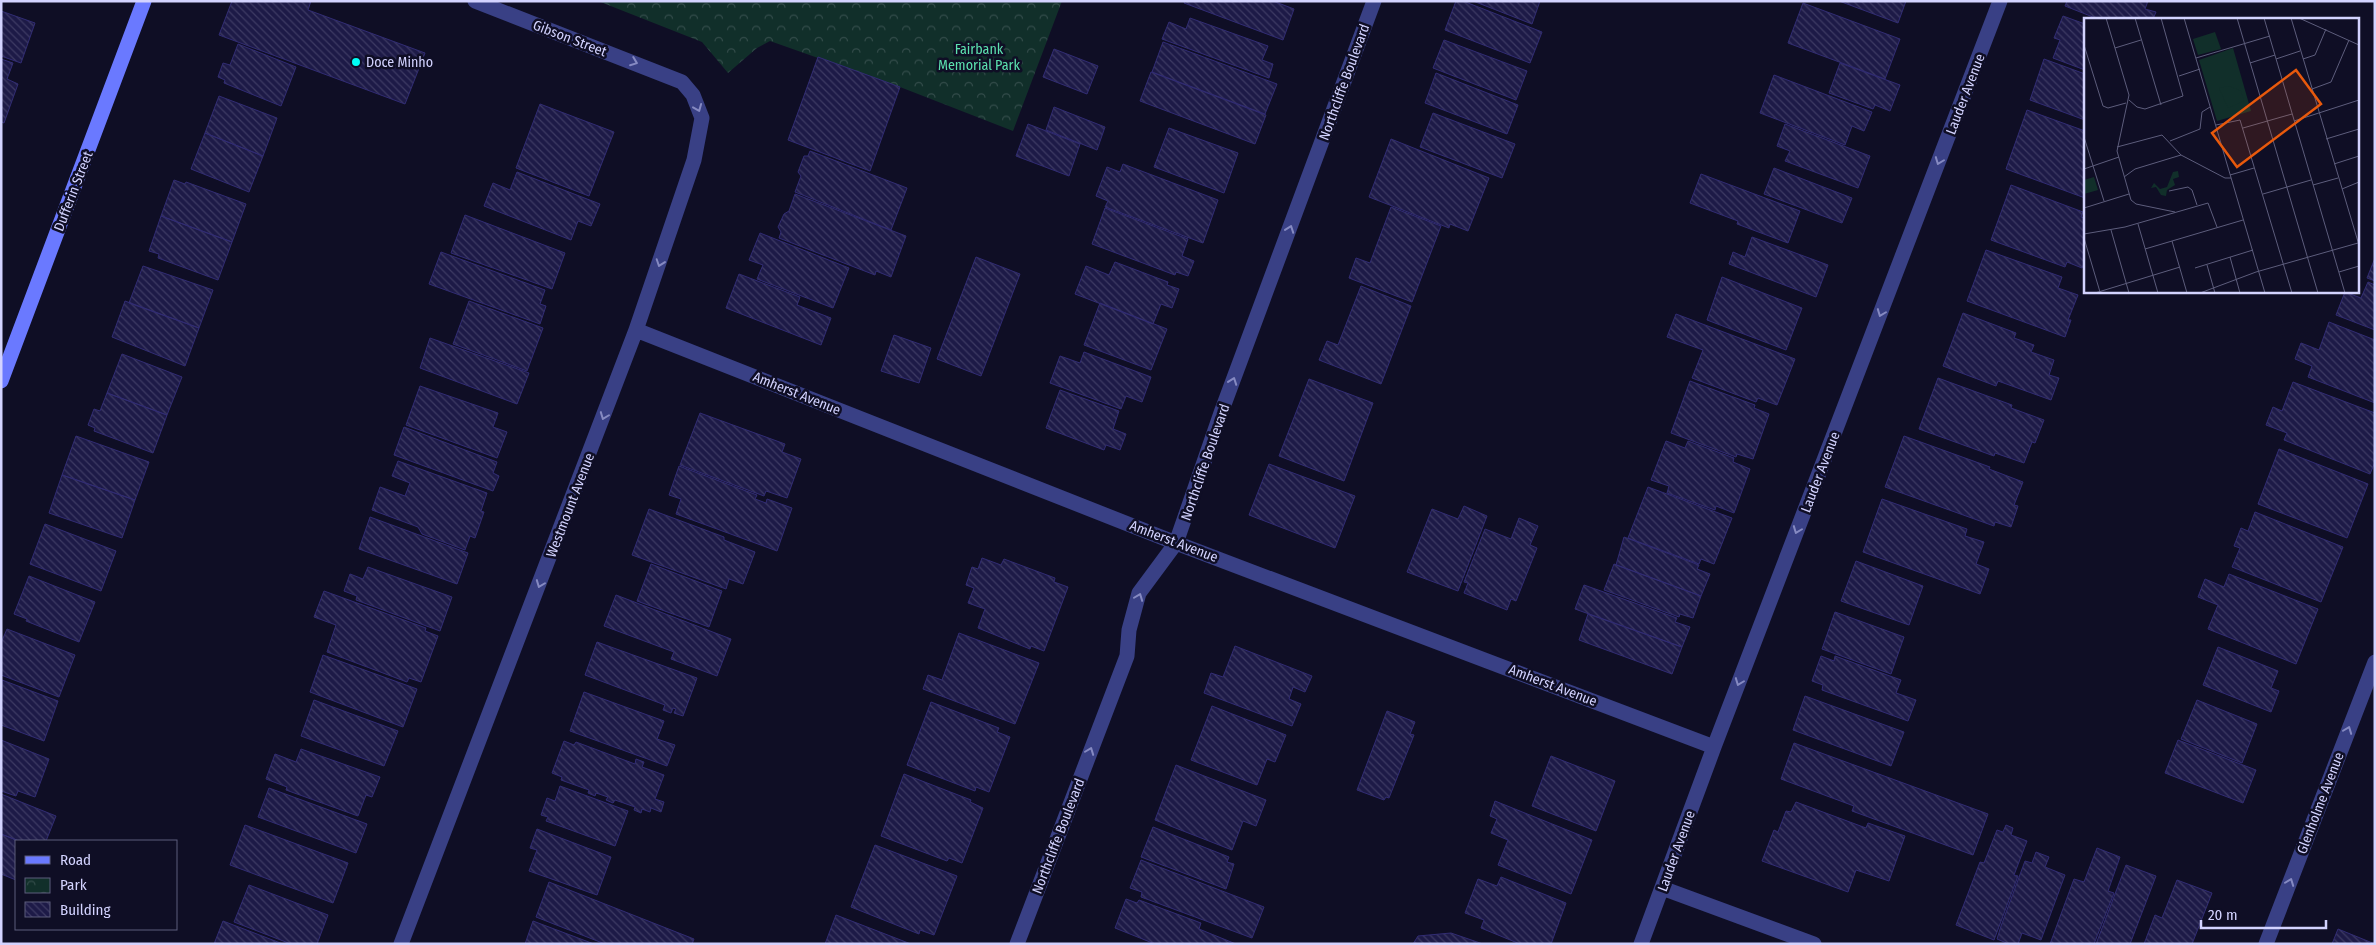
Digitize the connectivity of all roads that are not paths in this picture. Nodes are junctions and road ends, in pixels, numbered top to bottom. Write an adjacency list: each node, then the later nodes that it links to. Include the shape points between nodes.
1 (144, 1): 7 (main road, Dufferin Street)
2 (474, 1): 5 (street, Gibson Street, one-way to 5)
3 (1374, 1): 8 (street, Northcliffe Boulevard, one-way to 3)
4 (2000, 1): 10 (street, Lauder Avenue, one-way to 10)
5 (666, 74): 6 (street, Westmount Avenue, one-way to 6, via 682,82 693,95 702,118 694,160)
6 (636, 330): 8 (street, Amherst Avenue); 12 (street, Westmount Avenue, one-way to 12)
7 (1, 381)
8 (1176, 543): 10 (street, Amherst Avenue); 13 (street, Northcliffe Boulevard, one-way to 8, via 1127,656 1129,630 1139,593)
9 (2375, 662): 16 (street, Glenholme Avenue, one-way to 9)
10 (1714, 746): 11 (street, Lauder Avenue)
11 (1662, 888): 14 (street, Lauder Avenue); 15 (street)
12 (401, 944)
13 (1017, 944)
14 (1641, 944)
15 (1814, 944)
16 (2266, 944)

